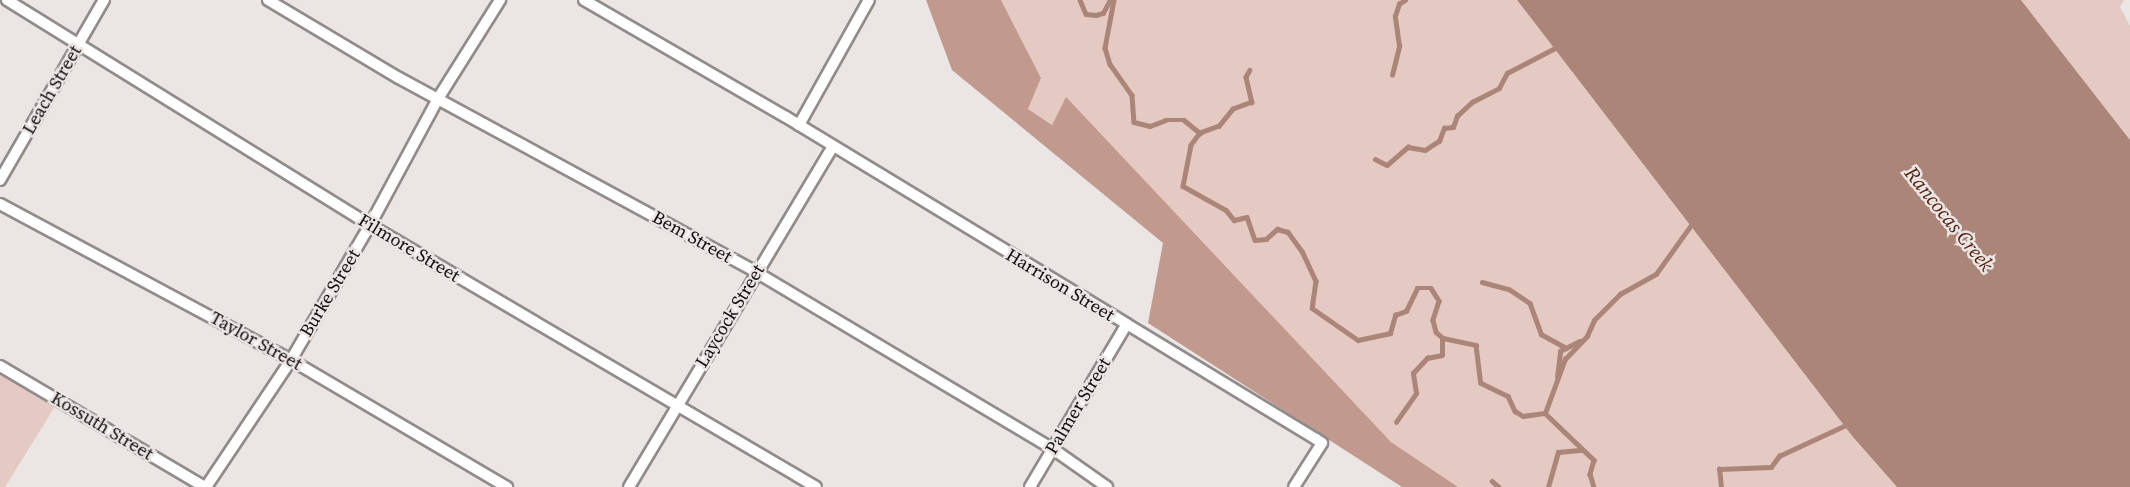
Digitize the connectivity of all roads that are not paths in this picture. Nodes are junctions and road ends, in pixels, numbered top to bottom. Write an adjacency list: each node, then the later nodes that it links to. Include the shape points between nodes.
1 (8, 0): 7 (street, Filmore Street)
2 (104, 0): 7 (street, Leach Street)
3 (268, 0): 8 (street, Bem Street, via 399,78)
4 (500, 0): 8 (street, Burke Street)
5 (584, 0): 9 (street, Harrison Street)
6 (869, 0): 9 (street)
7 (80, 42): 11 (street, Leach Street); 13 (street, Filmore Street)
8 (439, 97): 13 (street, Burke Street); 14 (street, Bem Street)
9 (799, 125): 10 (street, Harrison Street)
10 (833, 146): 14 (street, Laycock Street); 15 (street, Harrison Street)
11 (0, 180)
12 (0, 204): 16 (street, Taylor Street)
13 (370, 225): 16 (street, Burke Street); 18 (street, Filmore Street)
14 (756, 272): 18 (street, Laycock Street); 19 (street, Bem Street)
15 (1126, 325): 19 (street, Palmer Street); 26 (street, Harrison Street, via 1322,443)
16 (291, 360): 20 (street, Burke Street); 21 (street, Taylor Street)
17 (0, 366): 20 (street, Kossuth Street)
18 (675, 407): 22 (street, Laycock Street); 23 (street, Filmore Street)
19 (1053, 450): 24 (street, Palmer Street); 25 (street, Bem Street)
20 (206, 487)
21 (507, 487)
22 (629, 487)
23 (816, 487)
24 (1030, 487)
25 (1107, 487)
26 (1294, 487)

